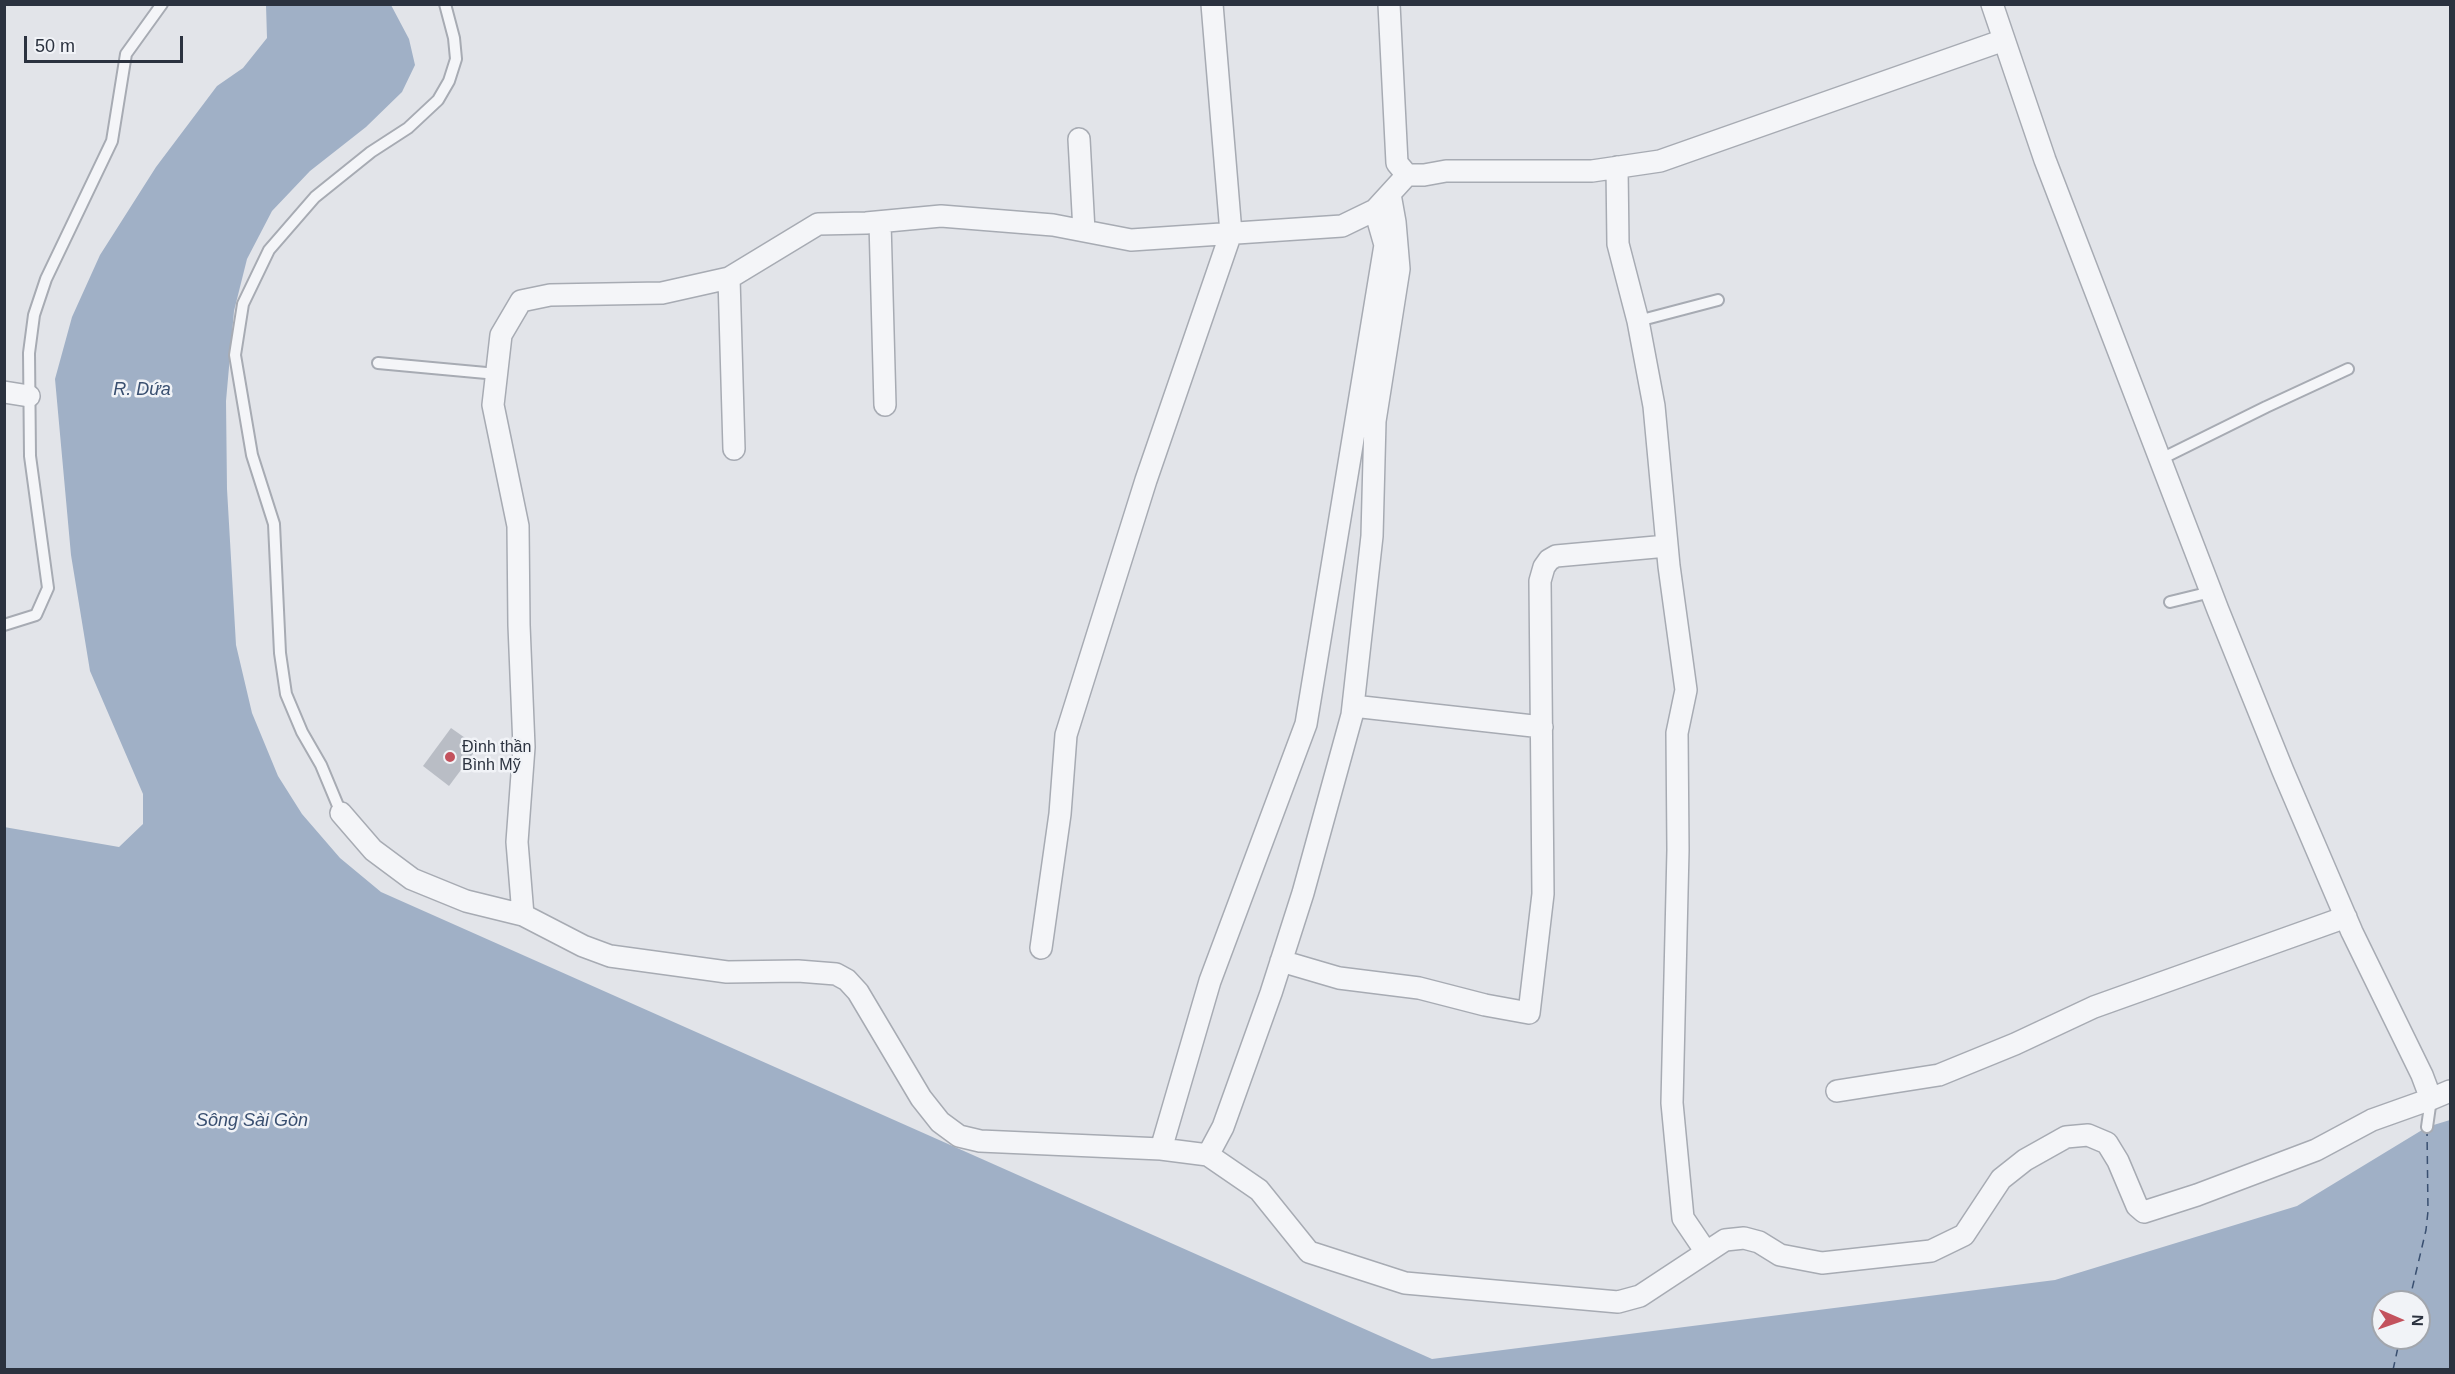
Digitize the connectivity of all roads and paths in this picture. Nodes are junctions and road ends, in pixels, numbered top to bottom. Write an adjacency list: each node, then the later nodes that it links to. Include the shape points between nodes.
1 (162, 4): 22 (lane, via 126,54 112,141 46,279 34,315)
2 (446, 4): 32 (lane, via 456,59 444,91 408,128 315,197 269,250 243,304 235,355 252,455 274,524 280,653 286,693)
3 (1212, 4): 14 (street)
4 (1389, 4): 9 (street, via 1397,163)
5 (1992, 4): 6 (street)
6 (2004, 40): 8 (street, via 1660,161); 25 (street, via 2044,160)
7 (1079, 139): 13 (street)
8 (1617, 167): 9 (street, via 1592,171 1446,171); 17 (street, via 1617,244)
9 (1407, 175): 10 (street)
10 (1390, 194): 11 (street); 30 (street, via 1399,269 1375,421 1372,536)
11 (1375, 210): 14 (street, via 1342,226); 40 (street, via 1385,245 1306,724 1210,981)
12 (880, 222): 13 (street, via 941,216); 15 (street, via 818,224); 23 (street)
13 (1084, 231): 14 (street, via 1131,240)
14 (1231, 233): 35 (street, via 1146,480 1066,735 1060,813)
15 (729, 278): 20 (street, via 662,293 550,295 521,301 501,335); 24 (street)
16 (1718, 300): 17 (lane)
17 (1638, 321): 26 (street, via 1654,406)
18 (378, 363): 20 (lane)
19 (2348, 369): 25 (lane)
20 (497, 374): 33 (street, via 493,405 519,526 524,747 517,842)
21 (4, 392): 22 (street)
22 (29, 396): 29 (lane, via 30,456 48,588 36,615)
23 (885, 405)
24 (734, 449)
25 (2161, 459): 27 (street)
26 (1667, 546): 31 (street, via 1556,556 1544,567 1540,581); 42 (street, via 1686,690 1677,733 1672,1103 1683,1218)
27 (2211, 592): 28 (lane); 34 (street)
28 (2170, 602)
29 (4, 625)
30 (1353, 706): 31 (street); 36 (street)
31 (1542, 727): 36 (street, via 1543,894 1529,1013 1419,988 1339,978)
32 (341, 813): 33 (street, via 373,850 412,879 466,901)
33 (523, 915): 40 (street, via 610,956 727,972 836,974 858,992 921,1098 940,1122 959,1136 980,1141)
34 (2346, 917): 37 (street, via 2094,1007 1939,1075); 38 (street, via 2422,1076)
35 (1041, 948)
36 (1281, 961): 41 (street, via 1223,1127)
37 (1837, 1091)
38 (2441, 1095): 39 (lane); 42 (street, via 2372,1120 2316,1150 2149,1211 2141,1211 2137,1206 2108,1143 2080,1135 2066,1137 2025,1160 2001,1179 1964,1235 1931,1251 1822,1263 1780,1255 1744,1238 1725,1240)
39 (2427, 1127)
40 (1161, 1149): 41 (street)
41 (1208, 1155): 42 (street, via 1259,1190 1309,1252 1405,1283 1618,1302 1640,1296)
42 (1706, 1252)

